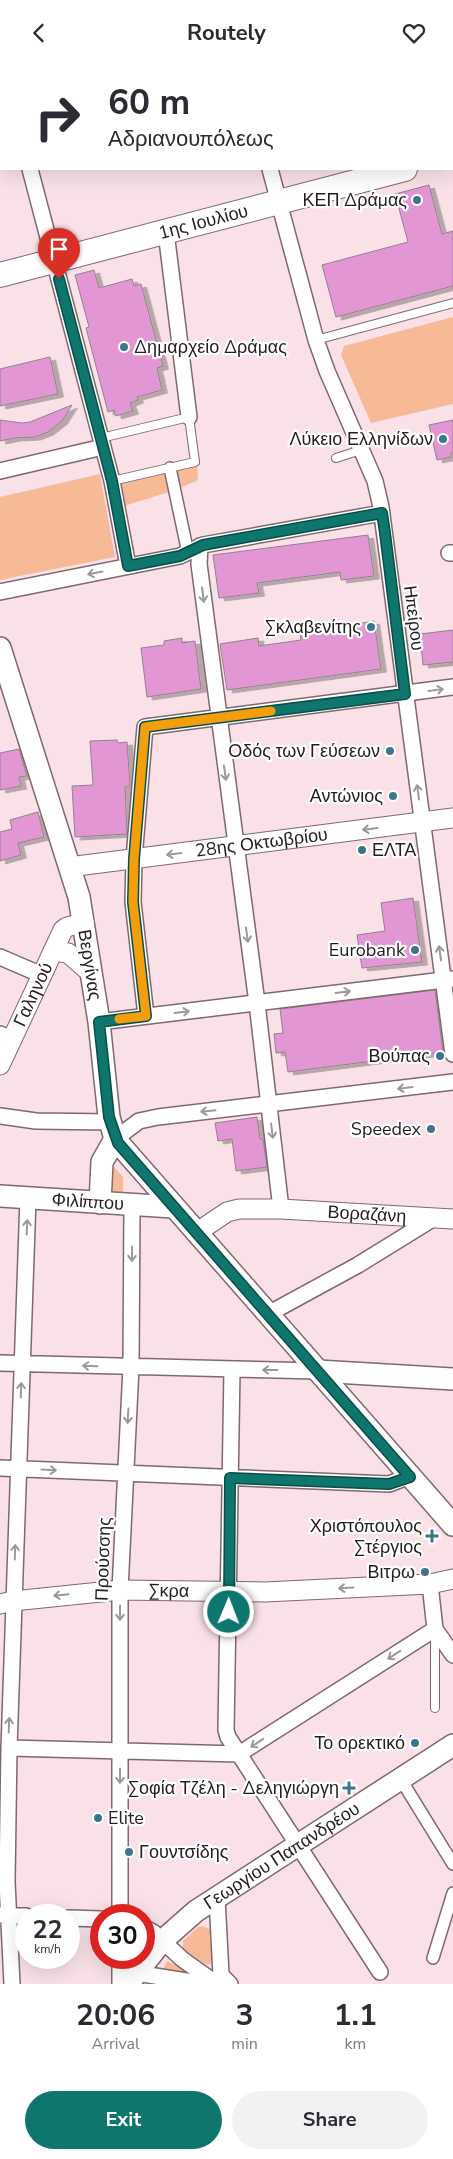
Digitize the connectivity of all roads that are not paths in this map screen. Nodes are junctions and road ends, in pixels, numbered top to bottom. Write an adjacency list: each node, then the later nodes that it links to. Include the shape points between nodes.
1 (30, 170): 6 (street)
2 (270, 170): 4 (street, Ηπείρου)
3 (401, 170): 4 (main road, 1ης Ιουλίου)
4 (278, 202): 5 (main road, 1ης Ιουλίου); 9 (street, Ηπείρου)
5 (166, 232): 6 (main road, 1ης Ιουλίου); 10 (street)
6 (54, 261): 7 (main road, 1ης Ιουλίου); 11 (street)
7 (0, 275)
8 (453, 303): 9 (lane)
9 (316, 340): 12 (street, Ηπείρου)
10 (189, 417): 11 (lane); 14 (lane, via 195,462)
11 (102, 442): 15 (street); 16 (street)
12 (361, 450): 13 (lane); 17 (street, Ηπείρου, via 376,484)
13 (336, 459)
14 (170, 468): 16 (lane); 18 (street)
15 (0, 471)
16 (112, 481): 19 (street)
17 (382, 513): 18 (street); 23 (street, Ηπείρου)
18 (194, 550): 19 (street); 24 (street, one-way to 24, via 199,564)
19 (128, 566): 20 (street, one-way to 20)
20 (0, 592)
21 (0, 648): 29 (main road, Βεργίνας)
22 (453, 687): 23 (street, one-way to 22)
23 (405, 694): 24 (street); 26 (street, Ηπείρου, one-way to 23)
24 (218, 717): 27 (street, one-way to 27); 28 (street, via 145,727)
25 (453, 818): 26 (street, 28ης Οκτωβρίου)
26 (422, 822): 27 (street, 28ης Οκτωβρίου, one-way to 27); 35 (street, Ηπείρου, one-way to 26)
27 (235, 846): 28 (street, 28ης Οκτωβρίου, one-way to 28); 36 (street, one-way to 36)
28 (134, 859): 29 (street, 28ης Οκτωβρίου); 37 (street, via 134,913)
29 (69, 867): 30 (main road, Βεργίνας)
30 (84, 922): 31 (street, Γαληνού, via 63,930); 33 (main road, Βεργίνας)
31 (53, 951): 33 (street, Γαληνού, via 68,953); 34 (street, Γαληνού)
32 (0, 957): 34 (street)
33 (91, 973): 38 (main road, Βεργίνας)
34 (42, 975): 39 (street, Γαληνού)
35 (448, 980): 36 (street, one-way to 35); 40 (street, Ηπείρου)
36 (257, 1003): 37 (street, one-way to 36); 43 (street)
37 (146, 1016): 38 (street)
38 (99, 1022): 45 (main road, Βεργίνας)
39 (6, 1037): 41 (street, Γαληνού)
40 (453, 1053)
41 (0, 1065)
42 (453, 1082): 43 (street, one-way to 43)
43 (268, 1104): 45 (street, one-way to 45, via 149,1118); 51 (street, one-way to 51)
44 (0, 1116): 45 (street)
45 (112, 1130): 48 (main road, via 102,1162); 50 (main road)
46 (0, 1196): 47 (main road, Φιλίππου)
47 (28, 1198): 48 (main road, Φιλίππου); 57 (street, one-way to 47)
48 (100, 1203): 49 (main road, Φιλίππου)
49 (132, 1205): 50 (main road, Φιλίππου); 58 (street, Προύσσης, one-way to 58)
50 (174, 1207): 54 (main road)
51 (281, 1209): 52 (street, Βοραζάνη); 54 (street, Βοραζάνη, via 232,1210)
52 (434, 1218): 53 (street, Βοραζάνη); 55 (street, via 358,1265)
53 (453, 1219)
54 (196, 1233): 55 (main road)
55 (268, 1314): 60 (main road)
56 (0, 1363): 57 (street)
57 (22, 1364): 58 (street, one-way to 57); 63 (street, one-way to 57)
58 (130, 1367): 59 (street); 64 (street, Προύσσης, one-way to 64)
59 (232, 1370): 60 (street, one-way to 59); 66 (street)
60 (318, 1371): 61 (main road); 65 (main road)
61 (453, 1379)
62 (0, 1468): 63 (street)
63 (18, 1469): 64 (street, one-way to 64); 73 (street, one-way to 63)
64 (126, 1474): 66 (street); 71 (street, Προύσσης)
65 (410, 1477): 66 (street, via 389,1484); 67 (main road)
66 (230, 1478): 72 (street)
67 (446, 1509): 68 (main road)
68 (453, 1525)
69 (453, 1579): 70 (street, Σκρα)
70 (430, 1584): 72 (street, Σκρα, one-way to 72); 74 (street)
71 (120, 1590): 72 (street, Σκρα); 73 (street, Σκρα, one-way to 73); 79 (street, Προύσσης, one-way to 79)
72 (229, 1592): 80 (street, via 226,1729)
73 (6, 1603): 78 (street, one-way to 73)
74 (435, 1629): 75 (street); 76 (lane); 80 (street, one-way to 80)
75 (453, 1655)
76 (435, 1708)
77 (453, 1745): 81 (main road, Γεωργίου Παπανδρέου)
78 (8, 1748): 79 (street); 87 (street)
79 (120, 1751): 80 (street); 86 (street, Προύσσης, one-way to 86)
80 (240, 1754): 82 (street)
81 (400, 1778): 82 (main road, Γεωργίου Παπανδρέου); 83 (street)
82 (297, 1844): 85 (main road, Γεωργίου Παπανδρέου); 91 (street)
83 (453, 1864)
84 (453, 1893): 90 (street)
85 (217, 1897): 89 (main road, Γεωργίου Παπανδρέου, via 181,1922); 96 (street, via 221,1975)
86 (120, 1904)
87 (4, 1915): 93 (street)
88 (155, 1936): 89 (street)
89 (162, 1941): 92 (main road, Γεωργίου Παπανδρέου); 95 (street)
90 (433, 1958)
91 (380, 1972)
92 (128, 1980): 94 (street)
93 (12, 1984)
94 (205, 1984)
95 (217, 1984)
96 (230, 1984)

